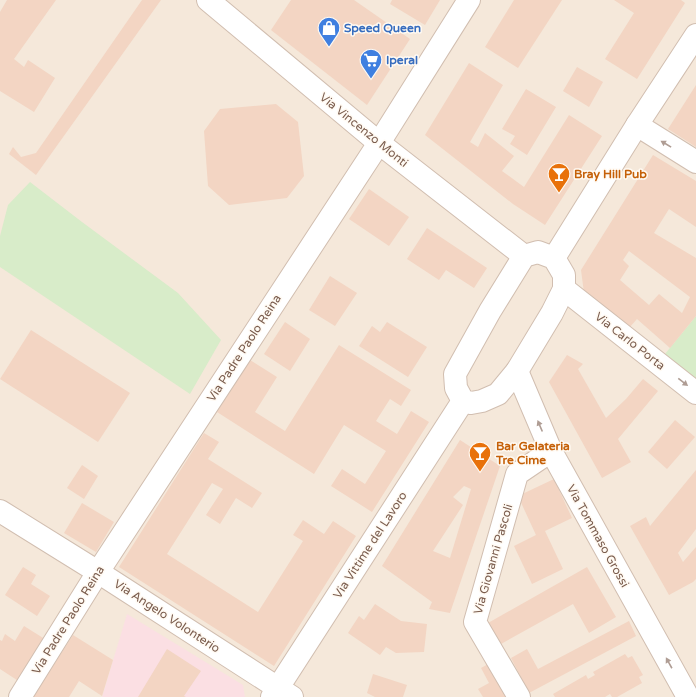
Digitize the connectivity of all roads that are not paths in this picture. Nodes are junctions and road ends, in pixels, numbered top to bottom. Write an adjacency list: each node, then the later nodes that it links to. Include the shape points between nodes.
1 (208, 0): 5 (street, Via Vincenzo Monti)
2 (469, 0): 5 (street, Via Padre Paolo Reina)
3 (696, 34): 4 (street)
4 (637, 125): 6 (street, one-way to 4); 8 (street)
5 (379, 143): 7 (street, Via Vincenzo Monti); 15 (street, Via Padre Paolo Reina)
6 (696, 162)
7 (524, 256): 8 (street, via 538,252); 12 (street, via 455,374 456,388)
8 (554, 258): 9 (street, via 564,275)
9 (564, 290): 10 (street); 11 (street, Via Carlo Porta, one-way to 11)
10 (517, 371): 12 (street, via 498,394 482,401); 13 (street, Via Tommaso Grossi, one-way to 10)
11 (696, 393)
12 (462, 401): 16 (street, Via Vittime del Lavoro)
13 (551, 451): 18 (street, Via Giovanni Pascoli, via 517,474 475,622); 19 (street, Via Tommaso Grossi, one-way to 13)
14 (0, 511): 15 (street, Via Angelo Volonterio)
15 (98, 572): 16 (street, Via Angelo Volonterio); 17 (street, Via Padre Paolo Reina)
16 (280, 694)
17 (20, 697)
18 (519, 697)
19 (688, 697)

